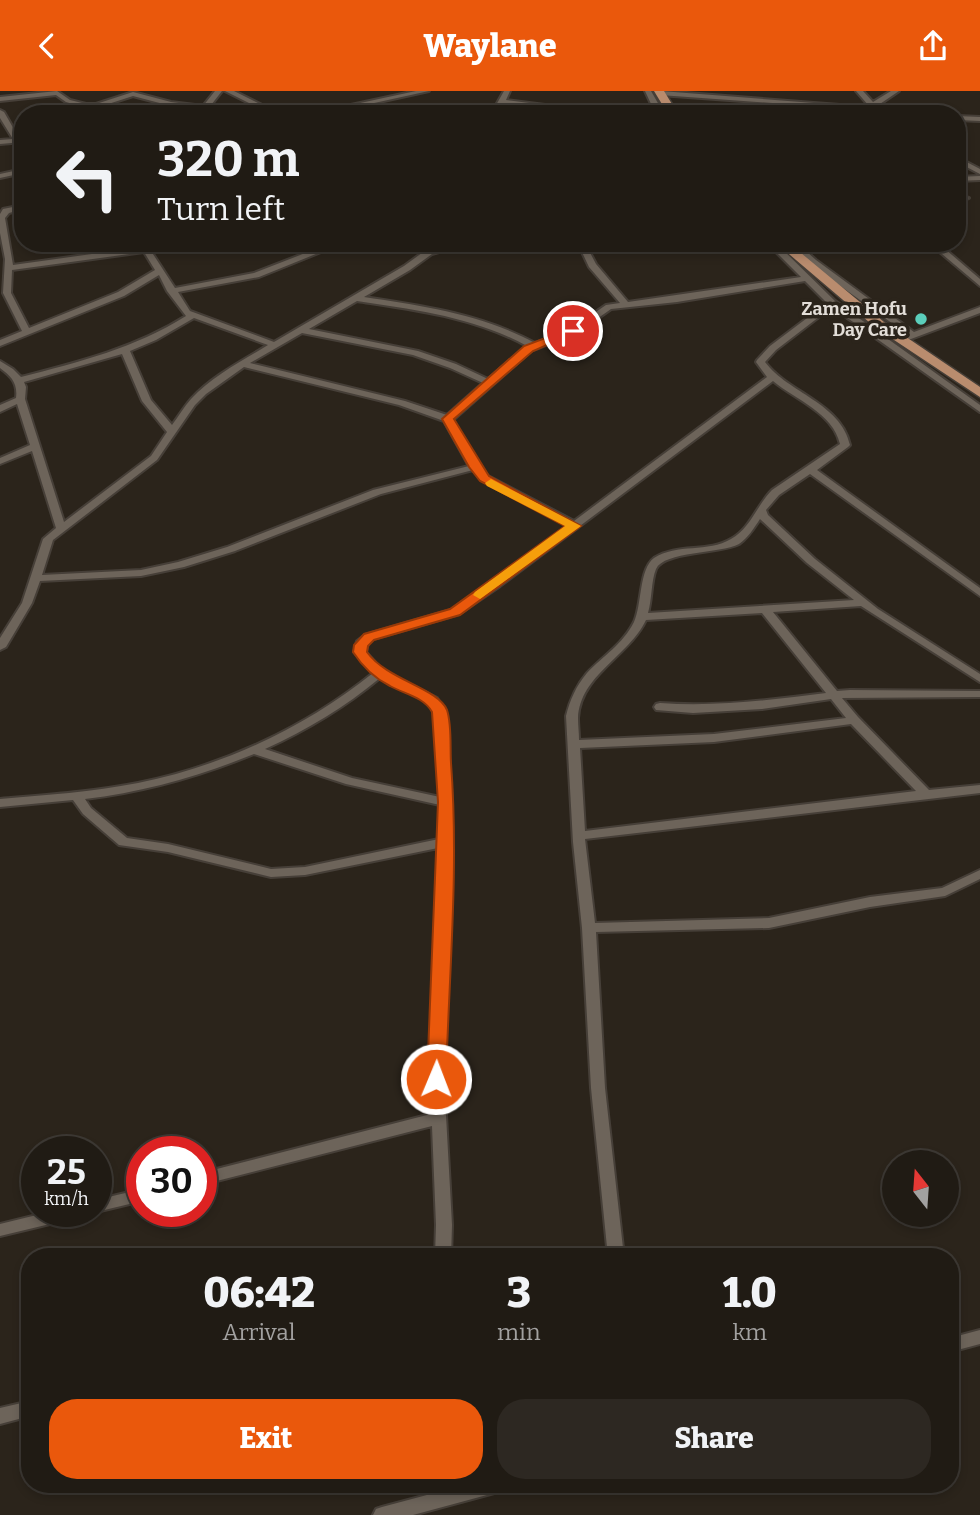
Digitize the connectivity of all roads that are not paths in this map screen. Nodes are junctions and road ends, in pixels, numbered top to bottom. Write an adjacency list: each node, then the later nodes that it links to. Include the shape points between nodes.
1 (219, 91): 13 (street)
2 (228, 91): 14 (street)
3 (426, 91): 9 (street)
4 (507, 91): 8 (street)
5 (896, 91): 19 (street)
6 (660, 92): 18 (street)
7 (0, 99): 10 (street, via 57,93)
8 (501, 101): 16 (street); 17 (street)
9 (358, 104): 15 (street)
10 (84, 105)
11 (98, 105): 12 (street, via 133,94)
12 (176, 105)
13 (208, 105)
14 (258, 105)
15 (353, 105)
16 (499, 105)
17 (530, 105)
18 (842, 105)
19 (873, 105)
20 (0, 112): 21 (street)
21 (14, 132)
22 (14, 210): 32 (street, via 1,215)
23 (114, 252): 32 (street)
24 (150, 252): 33 (street)
25 (316, 252): 36 (street, via 256,275)
26 (429, 252): 38 (street)
27 (585, 252): 40 (street)
28 (780, 252): 34 (street)
29 (794, 252): 45 (main road)
30 (802, 252): 45 (street)
31 (944, 252): 35 (street)
32 (10, 268): 37 (street)
33 (160, 271): 36 (street); 44 (street, via 121,294)
34 (805, 279): 39 (street); 40 (street)
35 (980, 283)
36 (171, 291): 42 (street)
37 (3, 294): 44 (street)
38 (356, 298): 43 (street); 48 (street, via 470,319 508,331)
39 (832, 303): 52 (street, via 763,356 762,366); 58 (street)
40 (625, 304): 48 (street, via 603,309 573,331)
41 (980, 310): 45 (street)
42 (193, 315): 47 (street); 49 (street)
43 (302, 330): 47 (street); 54 (street, via 435,359)
44 (26, 331): 46 (street)
45 (907, 337): 55 (main road)
46 (0, 343)
47 (275, 345): 51 (street)
48 (533, 346): 54 (street)
49 (125, 351): 53 (street); 60 (street, via 147,401)
50 (0, 364): 53 (street)
51 (242, 364): 59 (street, via 402,403); 60 (street, via 192,403)
52 (774, 376): 64 (street, via 822,412 845,439 845,445); 66 (street)
53 (19, 380): 56 (street)
54 (489, 383): 59 (street)
55 (980, 393)
56 (20, 398): 57 (street); 61 (street)
57 (0, 409)
58 (980, 409)
59 (448, 419): 63 (street)
60 (173, 433): 67 (street, via 154,458)
61 (36, 446): 62 (street); 67 (street)
62 (0, 461)
63 (475, 467): 66 (street, via 494,485); 68 (street, via 377,492 180,565 141,573)
64 (812, 471): 65 (street, via 774,492); 69 (street)
65 (761, 510): 70 (street, via 786,540); 72 (street, via 734,543 655,562)
66 (574, 526): 75 (street, via 455,612 363,641 360,652)
67 (60, 527): 68 (street, via 48,538)
68 (35, 578): 73 (street, via 27,603)
69 (980, 593)
70 (863, 603): 71 (street); 76 (street)
71 (766, 610): 72 (street); 78 (street)
72 (641, 617): 81 (street, via 634,632 575,696)
73 (4, 637): 74 (street)
74 (0, 647)
75 (379, 673): 82 (street, via 349,699); 86 (street, via 437,705)
76 (980, 679)
77 (980, 694): 78 (street)
78 (834, 695): 79 (street, via 769,705); 80 (street)
79 (660, 707)
80 (854, 720): 81 (street, via 638,744); 84 (street)
81 (573, 744): 88 (street)
82 (252, 749): 85 (street, via 180,777); 86 (street, via 350,781)
83 (980, 789): 84 (street)
84 (926, 794): 88 (street)
85 (76, 795): 87 (street); 89 (street, via 86,811 122,842 271,873 305,871)
86 (446, 802): 89 (street)
87 (0, 803)
88 (579, 836): 91 (street)
89 (445, 842): 92 (street, via 436,1079)
90 (980, 874): 91 (street, via 945,892 769,923)
91 (589, 928): 97 (street, via 598,1088)
92 (439, 1118): 93 (street); 96 (street)
93 (217, 1175)
94 (21, 1225): 95 (street)
95 (0, 1230)
96 (443, 1248)
97 (615, 1248)
98 (980, 1337): 99 (street)
99 (959, 1343)
100 (21, 1410): 101 (street)
101 (0, 1416)
102 (464, 1493): 103 (street)
103 (382, 1515)

